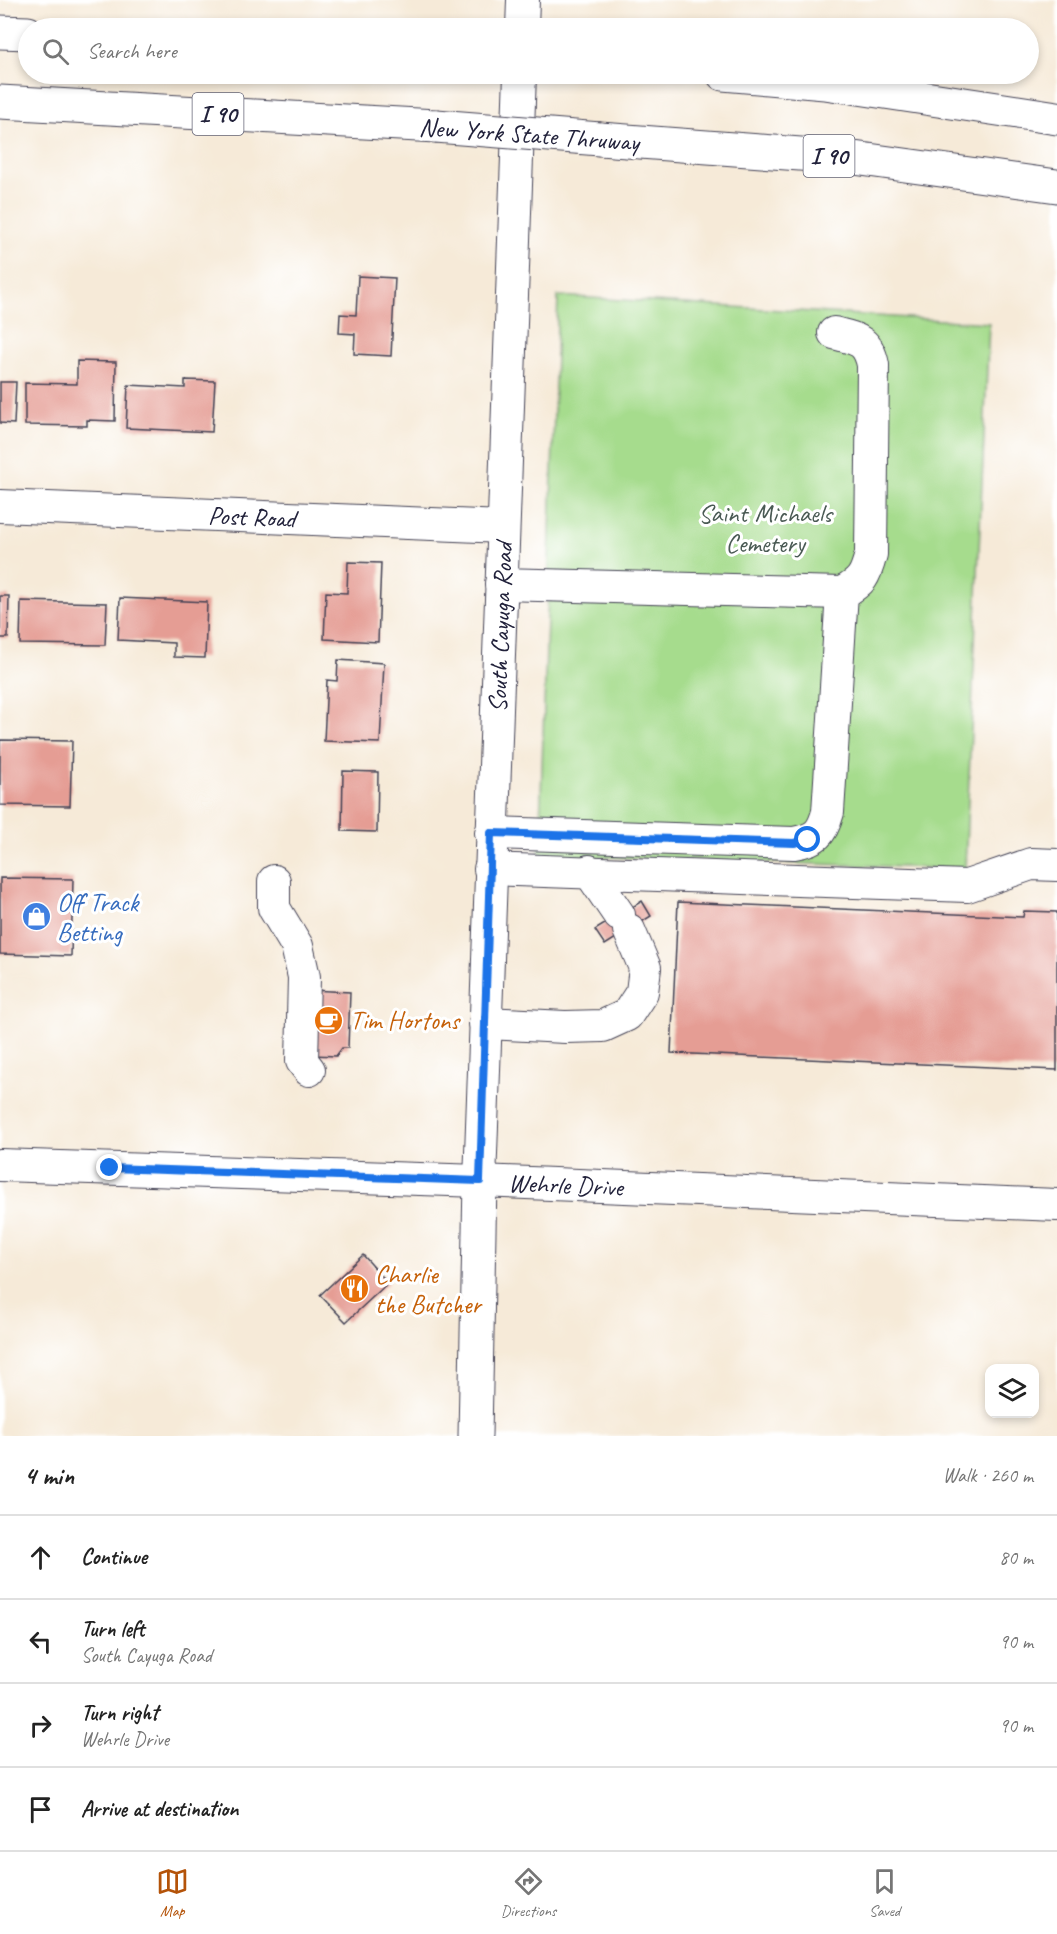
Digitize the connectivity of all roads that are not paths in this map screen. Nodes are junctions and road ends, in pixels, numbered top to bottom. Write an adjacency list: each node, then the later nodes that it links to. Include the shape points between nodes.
1 (523, 0): 2 (street)
2 (522, 18)
3 (0, 32): 4 (main road)
4 (18, 33)
5 (520, 84): 12 (street, South Cayuga Road)
6 (832, 84): 8 (main road)
7 (0, 102): 9 (main road, New York State Thruway / I 90, bridge, via 436,126 854,158)
8 (1057, 118)
9 (1057, 186)
10 (834, 333): 14 (street, via 864,343 873,366 871,555 865,574)
11 (0, 506): 12 (street, Post Road)
12 (503, 527): 13 (street, South Cayuga Road)
13 (501, 584): 14 (street); 15 (street, South Cayuga Road)
14 (842, 594): 15 (street, via 828,812 819,834 794,843)
15 (491, 833): 17 (street, South Cayuga Road)
16 (1057, 865): 18 (street, via 1031,864 967,886)
17 (490, 869): 18 (street); 20 (street, South Cayuga Road)
18 (589, 871): 20 (street, via 624,922 645,968 642,993 627,1015 603,1026)
19 (274, 881): 21 (street, via 274,908 297,946 303,977 302,1061)
20 (485, 1023): 23 (street, South Cayuga Road)
21 (309, 1070)
22 (0, 1164): 23 (street, Wehrle Drive)
23 (480, 1181): 24 (street, Wehrle Drive); 25 (main road)
24 (1057, 1205)
25 (475, 1436)

